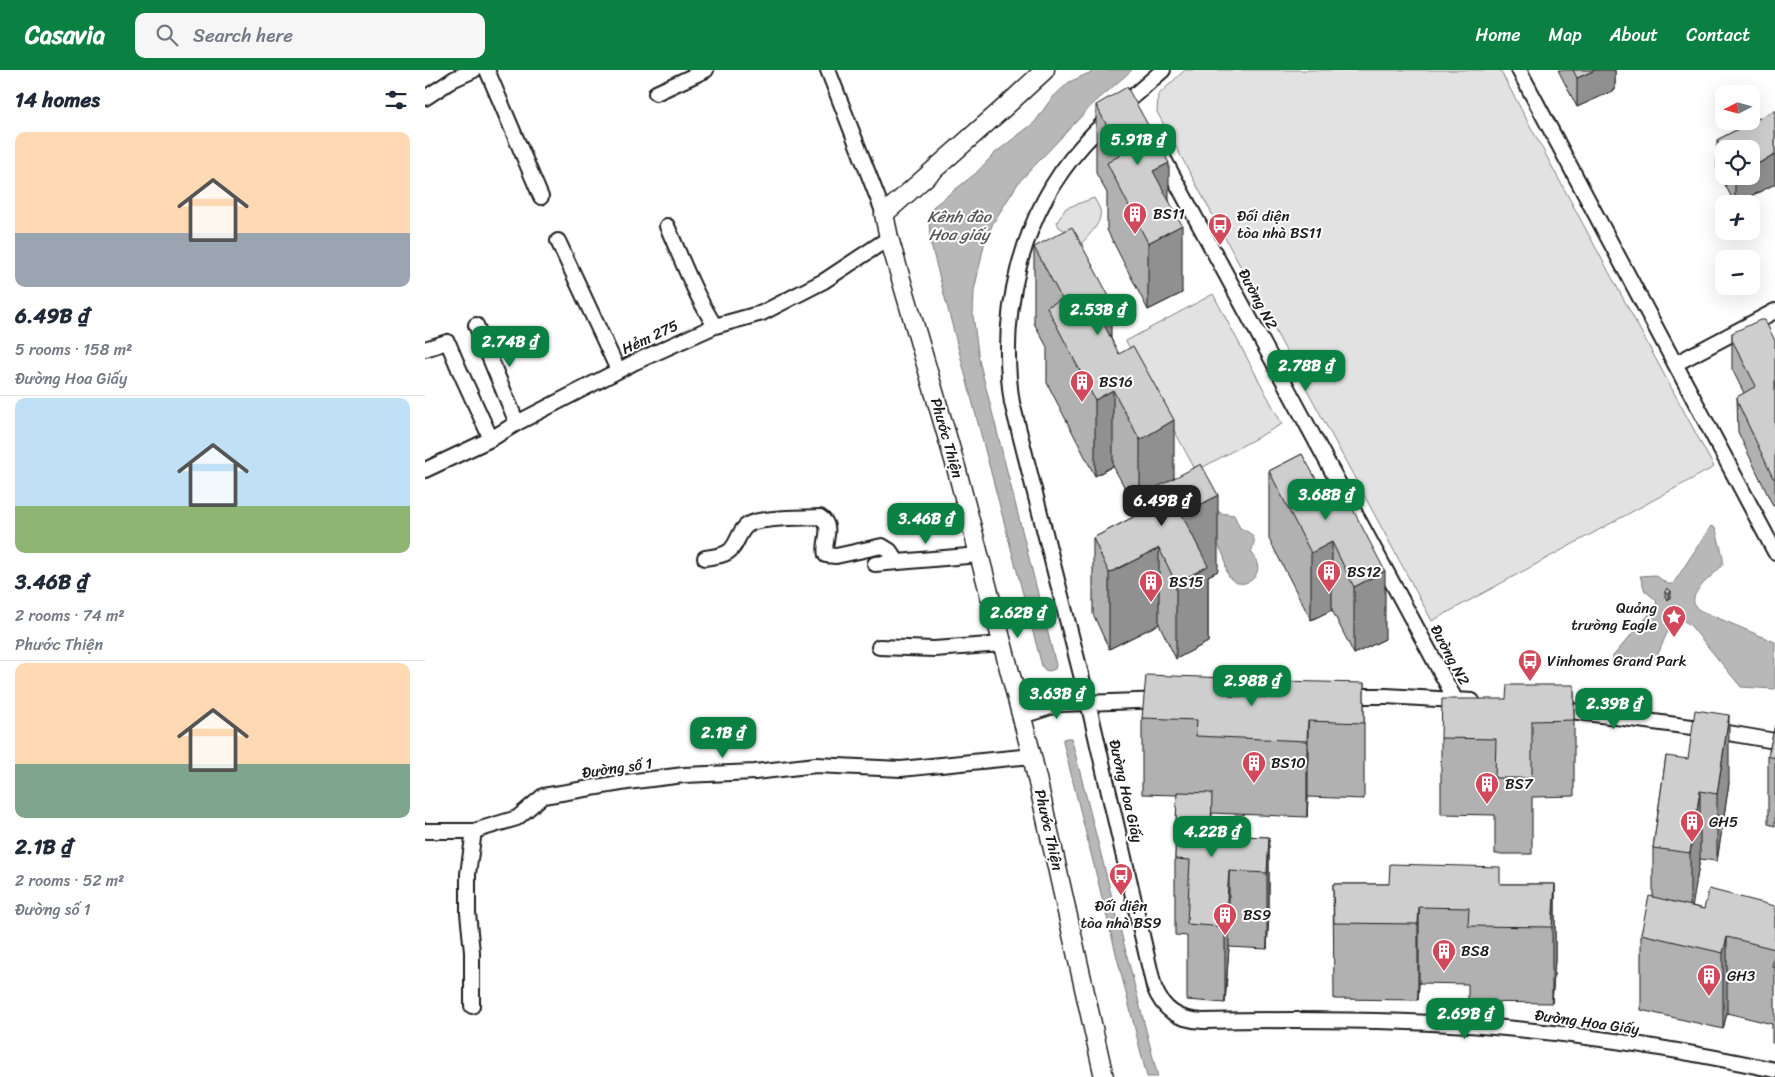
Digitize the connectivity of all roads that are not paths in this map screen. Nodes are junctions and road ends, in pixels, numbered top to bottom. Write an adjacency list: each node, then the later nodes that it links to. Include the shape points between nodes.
1 (474, 70): 9 (street)
2 (487, 70): 11 (street)
3 (705, 70): 8 (street)
4 (828, 70): 12 (street)
5 (1045, 70): 12 (street)
6 (1163, 70): 37 (street, Đường Hoa Giấy, via 1134,102 1081,146 1055,184 1042,206 1018,268 1008,330 1007,365 1012,403)
7 (1519, 70): 20 (street)
8 (656, 93)
9 (426, 94)
10 (1154, 140): 36 (street, Đường N2)
11 (541, 197)
12 (884, 214): 14 (street, Phước Thiện)
13 (667, 226): 18 (street, via 693,287)
14 (889, 238): 18 (street, Hẻm 275, via 824,281 762,313); 26 (street, Phước Thiện)
15 (558, 240): 21 (street)
16 (1775, 311): 20 (street)
17 (476, 325): 22 (street)
18 (715, 326): 21 (street, Hẻm 275)
19 (425, 349): 23 (street, via 449,344)
20 (1675, 364): 25 (street)
21 (618, 370): 22 (street, Hẻm 275)
22 (517, 423): 23 (street, Hẻm 275)
23 (491, 439): 24 (street, Hẻm 275)
24 (425, 470)
25 (1775, 552)
26 (979, 554): 28 (street); 30 (street, Phước Thiện)
27 (705, 558): 28 (street, via 726,554 750,524 820,516 827,525 826,555 836,556 882,546)
28 (898, 562): 29 (street)
29 (875, 564)
30 (1003, 644): 31 (street); 40 (street, Phước Thiện)
31 (879, 647)
32 (1313, 696): 34 (street)
33 (1331, 696): 36 (street)
34 (1229, 698)
35 (1173, 699): 37 (street)
36 (1455, 699): 38 (street)
37 (1088, 702): 40 (street, via 1060,704); 46 (street, Đường Hoa Giấy, via 1154,987 1163,1005 1176,1016 1203,1021 1313,1020 1516,1029 1660,1048)
38 (1484, 702)
39 (1541, 707): 41 (street)
40 (1022, 716): 42 (street, Phước Thiện)
41 (1775, 741)
42 (1032, 756): 44 (street, Đường số 1, via 901,769 816,765 627,782 543,796 517,818); 47 (street, Phước Thiện)
43 (425, 831): 44 (street, Đường số 1)
44 (474, 831): 45 (street, via 468,874)
45 (472, 1006)
46 (1775, 1070)
47 (1104, 1077)

